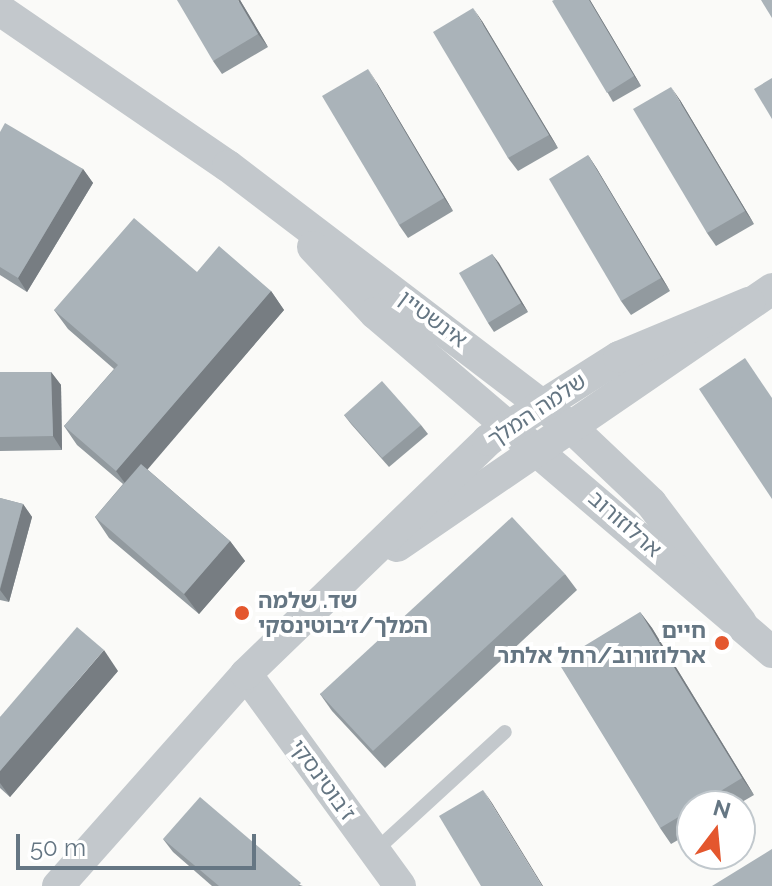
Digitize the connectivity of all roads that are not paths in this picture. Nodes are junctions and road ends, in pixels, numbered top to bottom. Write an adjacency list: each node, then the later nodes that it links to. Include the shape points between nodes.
1 (0, 10): 2 (street, אינשטיין, via 102,75)
2 (288, 216): 4 (street, אינשטיין); 5 (street, אינשטיין, via 375,313)
3 (760, 296): 4 (street, שלמה המלך, via 619,357); 6 (street, שלמה המלך)
4 (541, 403): 5 (street, שלמה המלך); 6 (street, אינשטיין)
5 (511, 424): 7 (street, ארלוזורוב); 8 (street, שלמה המלך)
6 (574, 430): 7 (street, שלמה המלך); 9 (street, ארלוזורוב, via 651,503)
7 (542, 451): 8 (street, שלמה המלך); 9 (street, ארלוזורוב)
8 (360, 568): 11 (street, שלמה המלך)
9 (741, 623): 10 (street, ארלוזורוב)
10 (772, 652)
11 (246, 674): 13 (street, ז'בוטינסקי); 14 (street, שלמה המלך)
12 (505, 732): 13 (lane)
13 (375, 851): 15 (street, ז'בוטינסקי)
14 (58, 886)
15 (400, 886)

